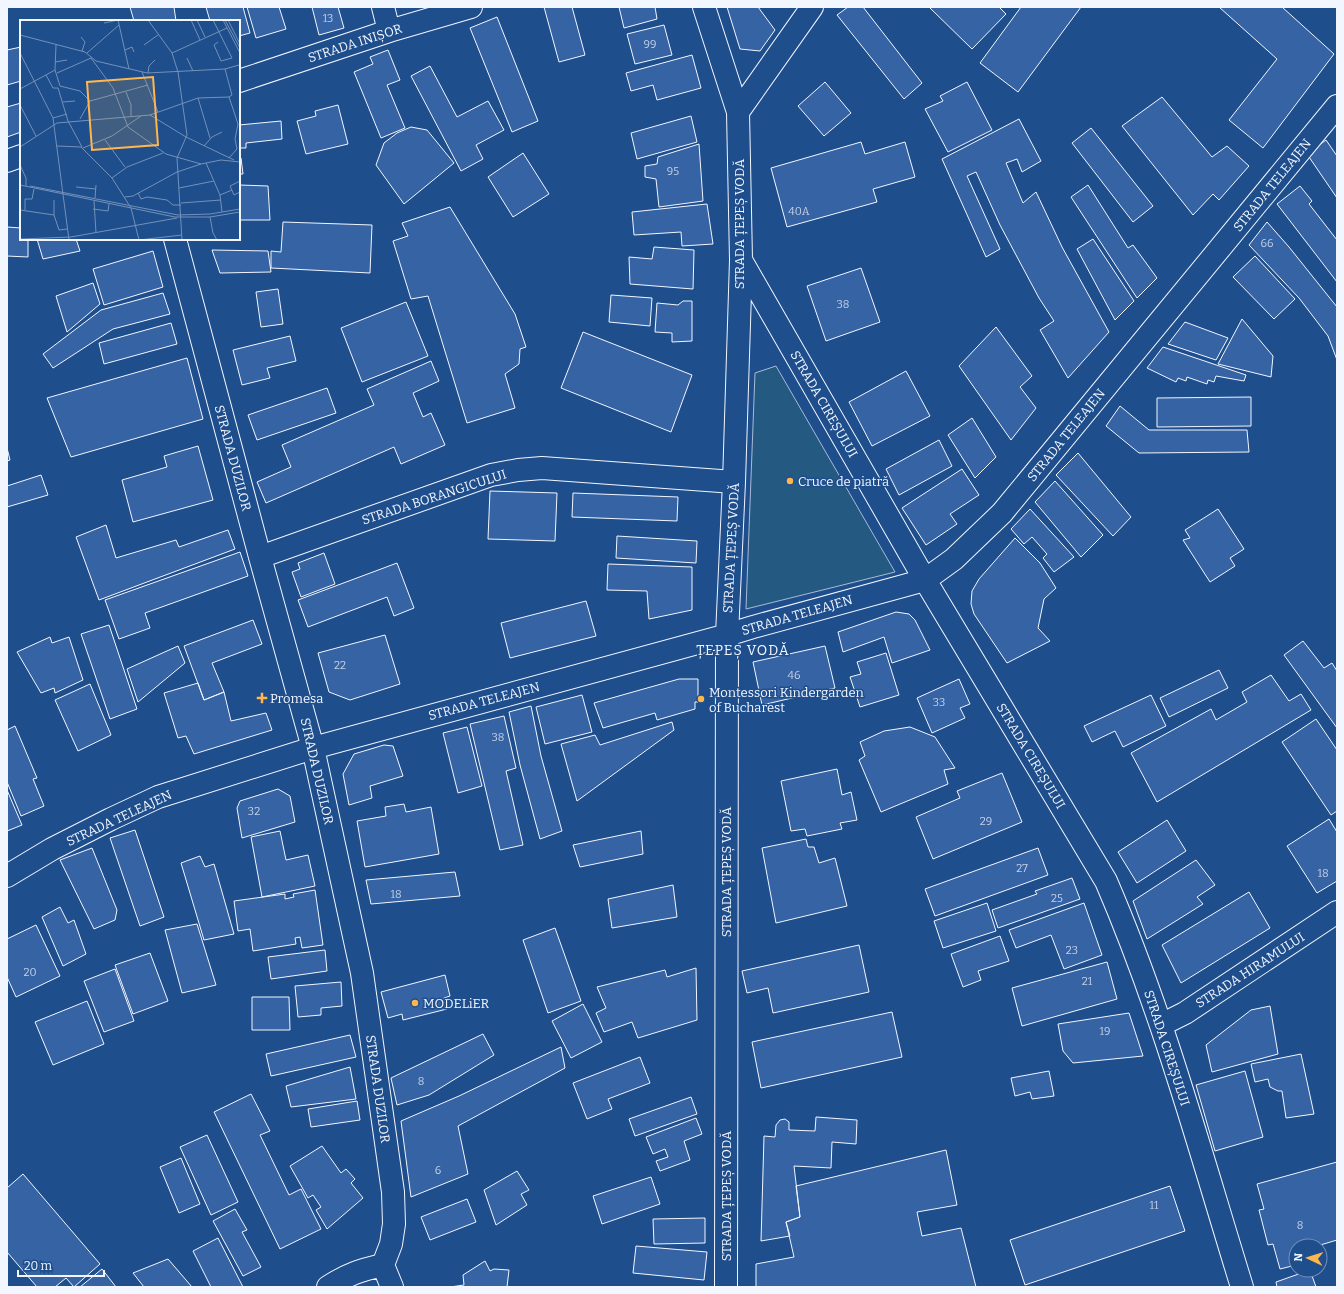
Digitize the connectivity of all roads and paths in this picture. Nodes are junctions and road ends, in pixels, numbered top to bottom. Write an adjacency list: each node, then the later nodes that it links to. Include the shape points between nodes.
1 (383, 7): 5 (street)
2 (471, 7): 5 (street, STRADA INIȘOR)
3 (704, 7): 8 (street, STRADA ȚEPEȘ VODĂ)
4 (812, 7): 8 (street)
5 (389, 31): 6 (street, STRADA INIȘOR)
6 (240, 81)
7 (1337, 106): 15 (street, STRADA TELEAJEN, via 1002,513 954,559)
8 (738, 112): 12 (street, STRADA ȚEPEȘ VODĂ)
9 (20, 156): 10 (street)
10 (7, 161)
11 (175, 240): 14 (street, STRADA DUZILOR)
12 (741, 260): 13 (street, STRADA ȚEPEȘ VODĂ); 15 (street, STRADA CIREȘULUI)
13 (734, 482): 14 (street, STRADA BORANGICULUI, via 542,468 518,470 491,475); 16 (street, STRADA ȚEPEȘ VODĂ)
14 (260, 557): 17 (street, STRADA DUZILOR)
15 (925, 580): 16 (street, STRADA TELEAJEN); 20 (street, STRADA CIREȘULUI, via 1106,881 1127,929)
16 (727, 635): 17 (street, STRADA TELEAJEN); 24 (street, STRADA ȚEPEȘ VODĂ)
17 (313, 748): 18 (street, STRADA TELEAJEN, via 158,798 52,849); 21 (street, STRADA DUZILOR, via 362,973 393,1192 394,1224)
18 (7, 876)
19 (1337, 912): 20 (street, STRADA HIRAMULUI, via 1185,1012)
20 (1161, 1025): 25 (street, STRADA CIREȘULUI)
21 (384, 1265): 22 (street, via 355,1272); 23 (street)
22 (328, 1287)
23 (392, 1287)
24 (726, 1287)
25 (1242, 1287)

